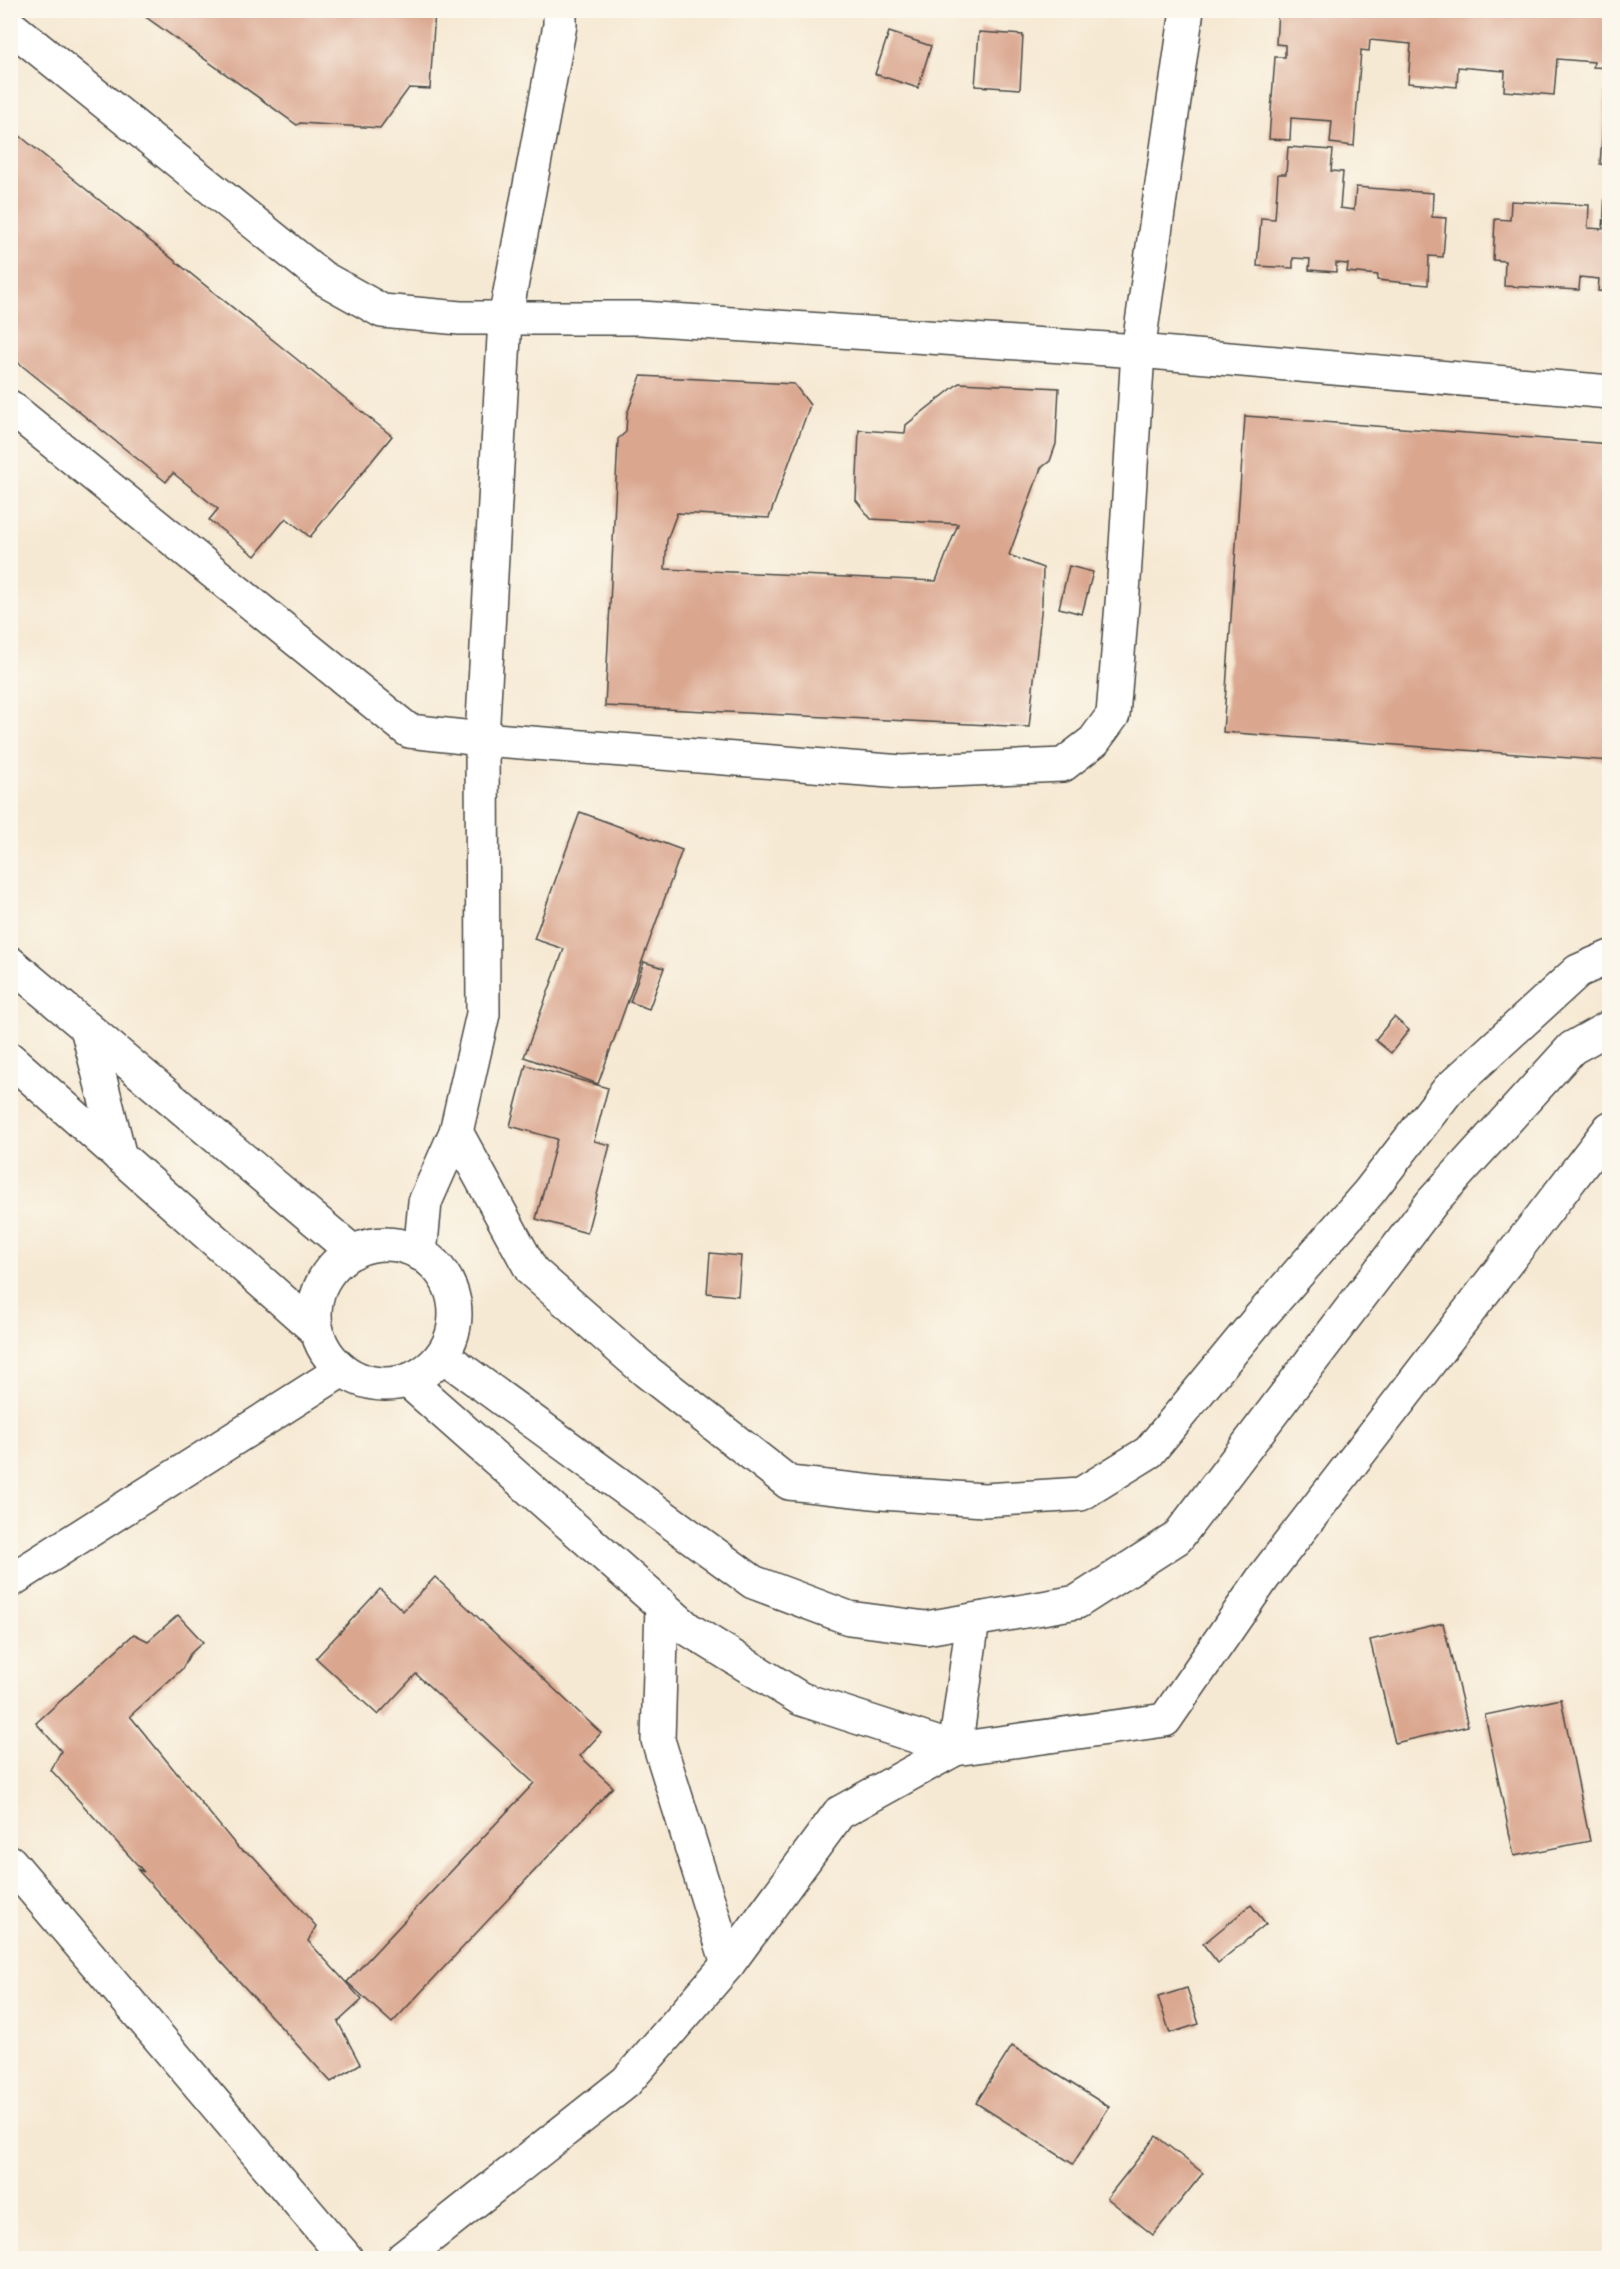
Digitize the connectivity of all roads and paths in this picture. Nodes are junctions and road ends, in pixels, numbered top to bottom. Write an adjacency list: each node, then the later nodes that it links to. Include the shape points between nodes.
1 (560, 10): 4 (street)
2 (1187, 10): 5 (street)
3 (10, 26): 4 (street, via 323,278 382,311)
4 (505, 319): 5 (street, via 641,318); 8 (street)
5 (1138, 351): 6 (street); 8 (street, via 1113,715 1094,741 1063,765 902,772)
6 (1610, 392)
7 (10, 407): 8 (street, via 409,731)
8 (482, 739): 15 (street, via 483,1014)
9 (1610, 957): 15 (street, via 1578,971 1448,1090 1370,1192 1149,1452 1081,1494 984,1500 789,1483 646,1371 532,1270)
10 (10, 963): 12 (street)
11 (1610, 1027): 25 (street, via 1572,1048 1433,1201 1177,1538 1077,1602)
12 (87, 1028): 16 (street); 17 (street)
13 (10, 1059): 16 (street)
14 (1610, 1128): 26 (street, via 1263,1578 1165,1720)
15 (456, 1132): 18 (street, via 425,1202)
16 (120, 1157): 19 (street)
17 (352, 1252): 18 (street, via 375,1245 398,1246); 19 (street, via 334,1266 321,1285 314,1308)
18 (420, 1254): 20 (street, via 438,1269 450,1289 455,1311 452,1335)
19 (317, 1331): 21 (street, via 326,1353)
20 (442, 1355): 22 (street, via 427,1371); 25 (street, via 753,1582 849,1618 926,1628)
21 (342, 1370): 22 (street, via 362,1380 385,1384); 23 (street)
22 (408, 1381): 24 (street)
23 (10, 1581)
24 (662, 1605): 26 (street, via 688,1629 801,1699); 28 (street, via 658,1740)
25 (973, 1620): 26 (street)
26 (954, 1749): 28 (street, via 839,1814)
27 (10, 1862): 29 (street)
28 (729, 1964): 30 (street, via 626,2082)
29 (346, 2259)
30 (403, 2259)

